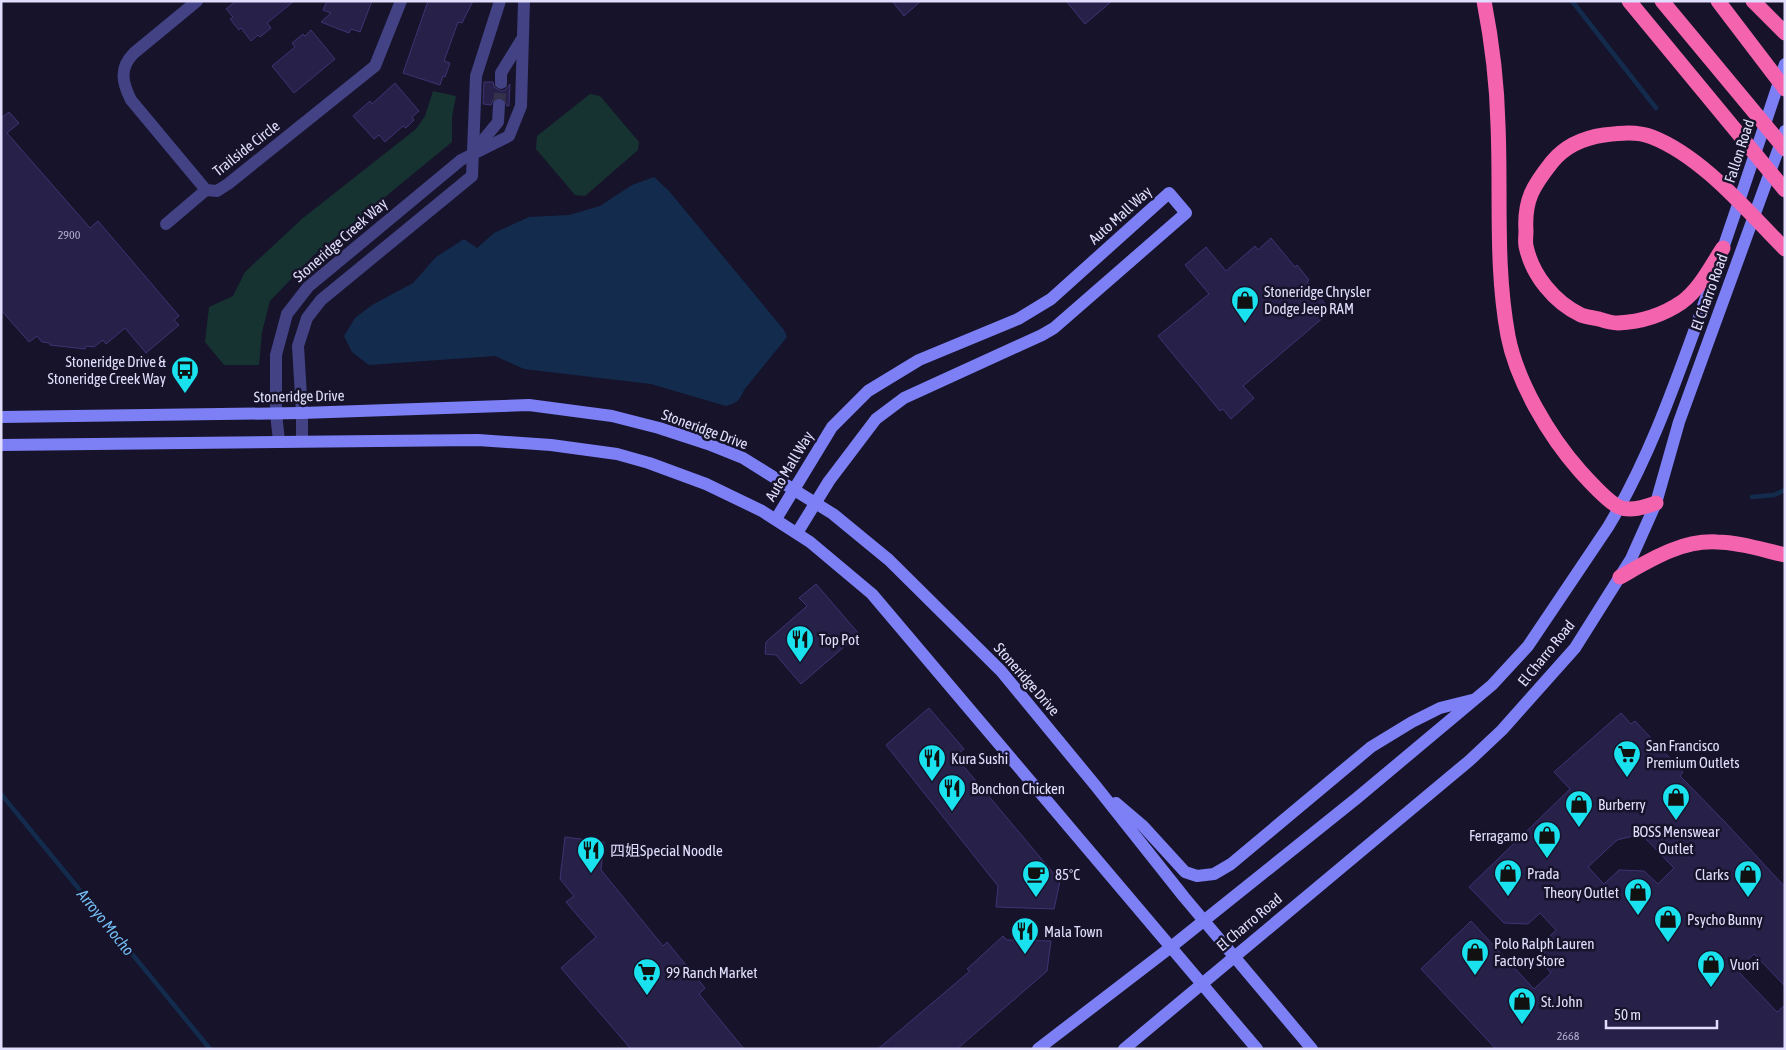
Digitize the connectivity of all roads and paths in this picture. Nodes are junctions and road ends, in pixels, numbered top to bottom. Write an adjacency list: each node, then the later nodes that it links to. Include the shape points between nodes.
1 (196, 1): 19 (street, Trailside Circle, via 126,61 123,75 131,100)
2 (401, 1): 19 (street, Trailside Circle, via 375,66 228,184 217,190)
3 (500, 1): 18 (street, via 476,76)
4 (524, 1): 11 (street, Stoneridge Creek Way)
5 (1484, 1): 33 (highway, via 1496,77 1500,287 1508,337 1522,379 1542,418 1569,458 1594,487)
6 (1629, 1): 20 (highway)
7 (1662, 1): 17 (highway)
8 (1718, 1): 14 (highway)
9 (1753, 1): 10 (highway)
10 (1785, 33)
11 (523, 37): 13 (street, Stoneridge Creek Way, via 501,73); 18 (street, Stoneridge Creek Way, via 521,106 509,136)
12 (1785, 64): 22 (main road, Fallon Road)
13 (501, 83)
14 (1785, 89)
15 (499, 105): 18 (street, Stoneridge Creek Way, via 498,122)
16 (1785, 131): 32 (main road, El Charro Road, via 1679,422)
17 (1785, 149)
18 (474, 152): 24 (street, Stoneridge Creek Way, via 308,287 287,314 276,355); 25 (street, via 472,176 321,300 307,318 298,346)
19 (206, 190): 21 (street)
20 (1785, 190)
21 (166, 224)
22 (1723, 248): 23 (highway, via 1696,288 1665,311 1649,318 1616,323 1581,315 1559,301 1537,277 1526,246 1528,198 1554,160 1574,143 1625,132 1651,137 1676,149 1705,170); 33 (main road, El Charro Road, via 1650,448)
23 (1785, 249)
24 (276, 413): 25 (main road, Stoneridge Drive); 26 (main road, Stoneridge Drive); 27 (street, Stoneridge Creek Way)
25 (302, 413): 28 (street); 30 (main road, Stoneridge Drive, via 529,405 612,416 668,431 735,455)
26 (1, 418)
27 (279, 441): 28 (main road); 29 (main road)
28 (302, 442): 34 (main road, via 478,440 616,454 706,484)
29 (1, 445)
30 (794, 489): 31 (main road, Stoneridge Drive); 31 (main road, Auto Mall Way, via 832,427 868,391 919,360 1018,320 1051,299 1170,193 1186,213 1042,336 904,398 876,419); 34 (main road, Auto Mall Way)
31 (815, 503): 35 (main road, Auto Mall Way); 39 (main road, Stoneridge Drive, via 889,560 1002,671)
32 (1656, 503): 33 (highway, via 1639,509); 37 (main road, El Charro Road)
33 (1620, 508): 38 (main road, El Charro Road, via 1528,646)
34 (776, 519): 35 (main road)
35 (797, 533): 41 (main road, via 872,594)
36 (1785, 555): 37 (highway, via 1716,541 1681,546)
37 (1620, 577): 42 (main road, El Charro Road, via 1575,648 1502,730)
38 (1474, 700): 39 (main road, via 1440,708 1371,748 1231,864 1214,874 1197,876 1185,872 1143,826); 40 (main road, El Charro Road)
39 (1095, 785): 40 (main road, Stoneridge Drive)
40 (1203, 921): 41 (main road, El Charro Road); 42 (main road, Stoneridge Drive)
41 (1172, 947): 43 (main road); 44 (main road, El Charro Road)
42 (1234, 957): 43 (main road, El Charro Road); 47 (main road, Stoneridge Drive)
43 (1202, 983): 45 (main road, El Charro Road); 46 (main road)
44 (1044, 1046)
45 (1124, 1049)
46 (1257, 1049)
47 (1312, 1049)

